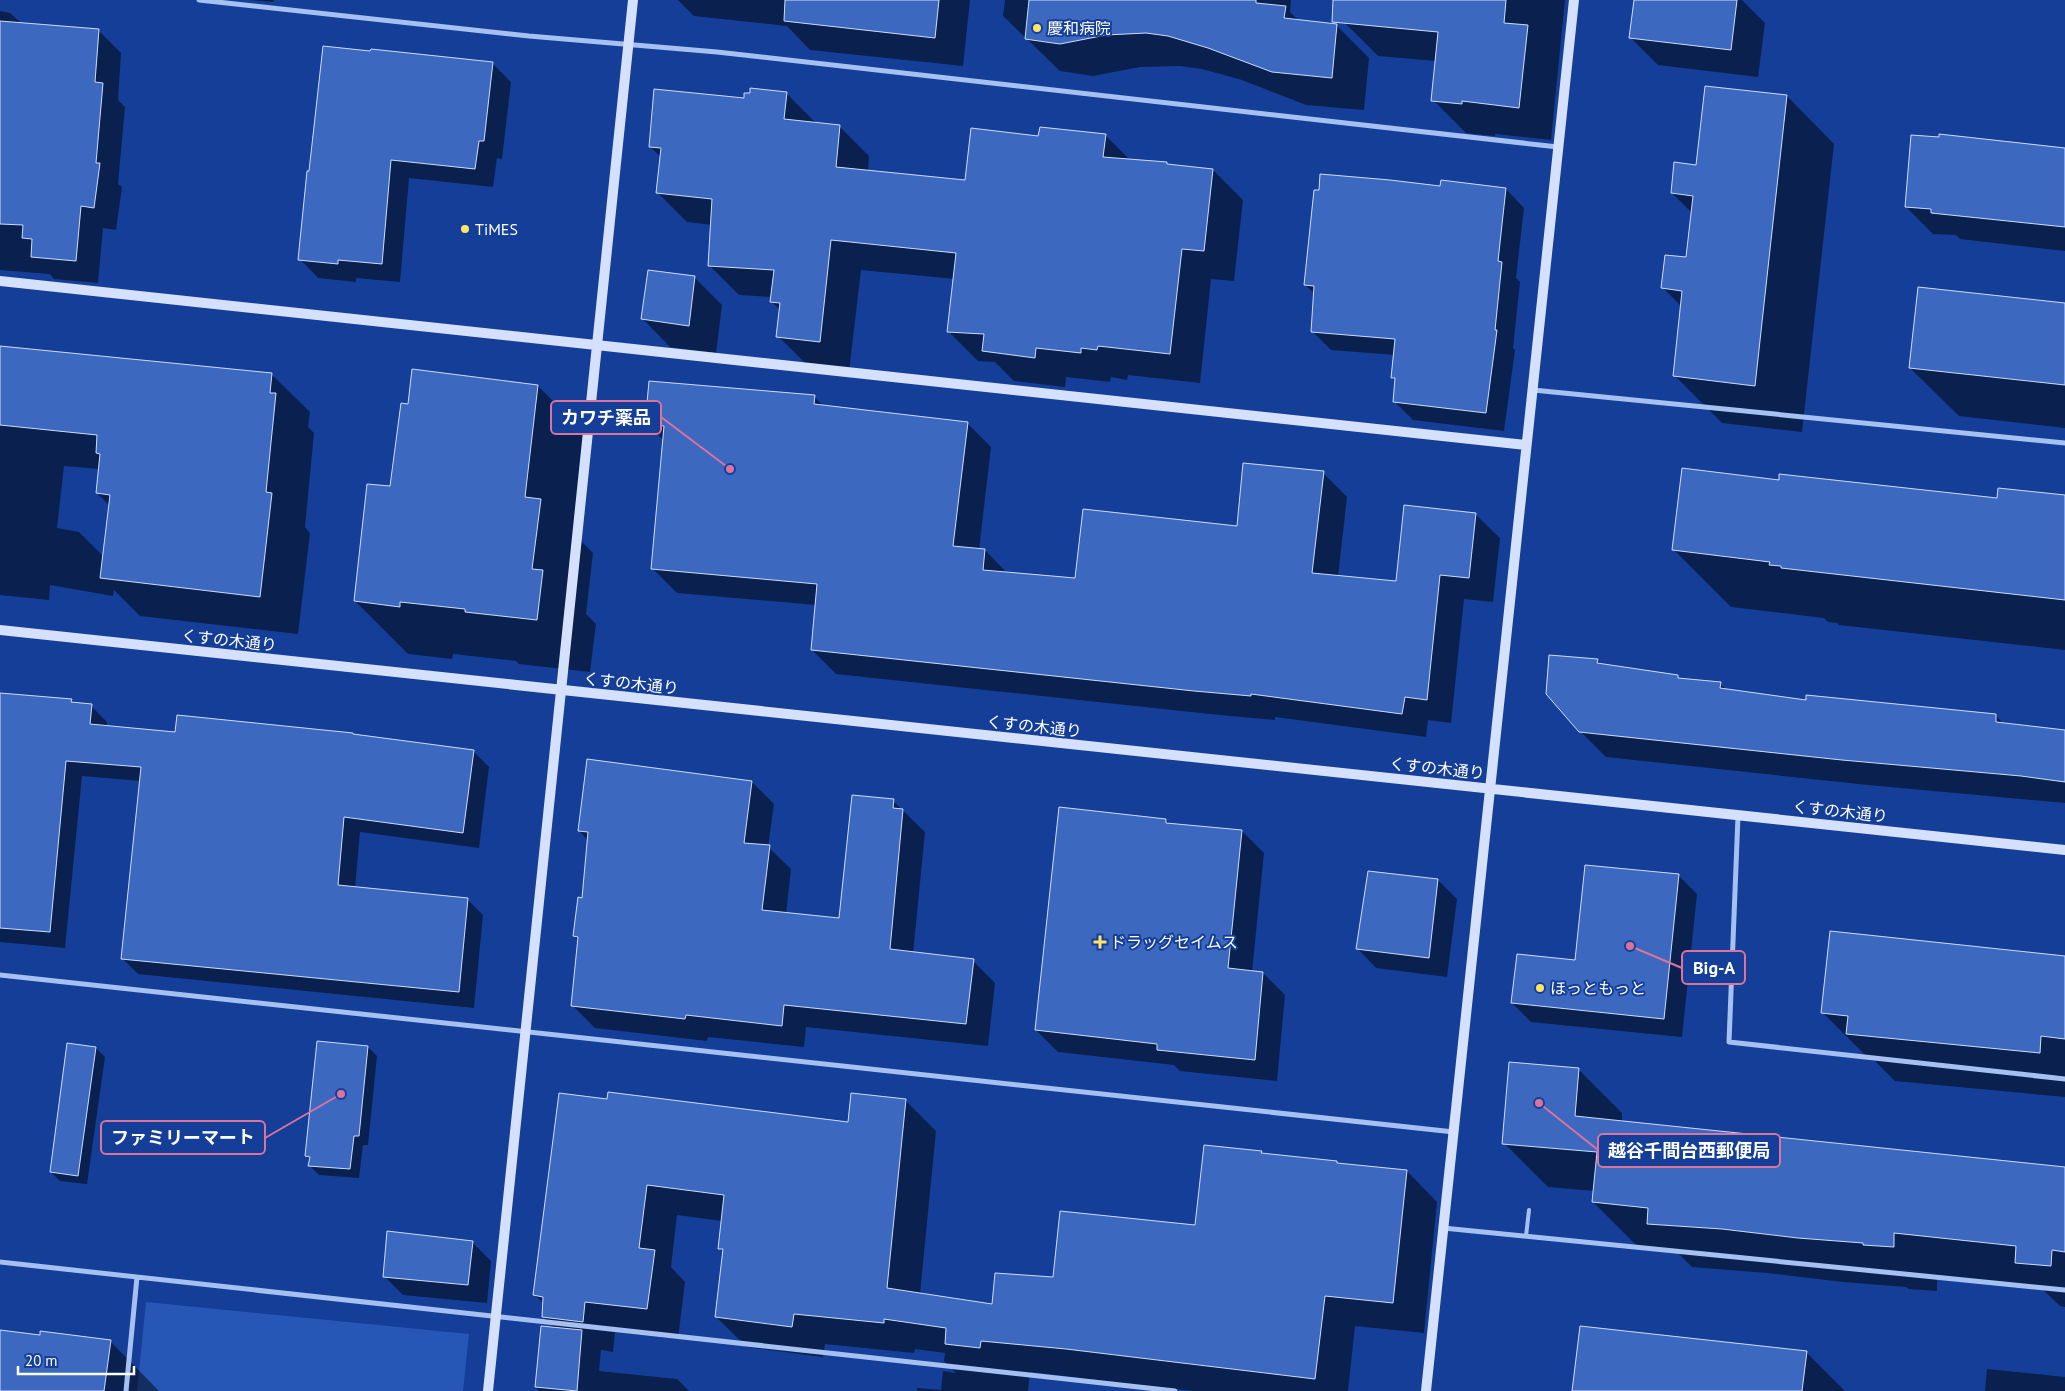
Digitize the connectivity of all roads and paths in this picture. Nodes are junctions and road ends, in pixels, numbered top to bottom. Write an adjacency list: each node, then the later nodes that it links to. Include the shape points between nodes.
1 (199, 0): 4 (street)
2 (633, 0): 4 (street)
3 (1574, 0): 5 (street)
4 (627, 45): 5 (street, via 717,52); 7 (street)
5 (1558, 147): 8 (street)
6 (0, 281): 7 (street)
7 (597, 346): 10 (street); 12 (street)
8 (1532, 390): 9 (street); 10 (street)
9 (2065, 443)
10 (1526, 445): 13 (street)
11 (0, 630): 12 (street, くすの木通り)
12 (560, 691): 13 (street, くすの木通り); 17 (street)
13 (1490, 789): 14 (street, くすの木通り); 19 (street)
14 (1738, 815): 15 (street, くすの木通り); 18 (street, via 1729,1042)
15 (2065, 850)
16 (0, 975): 17 (street)
17 (524, 1031): 19 (street); 26 (street)
18 (2065, 1078)
19 (1454, 1132): 21 (street)
20 (1529, 1210): 22 (lane)
21 (1443, 1228): 22 (street); 30 (street)
22 (1526, 1236): 25 (street)
23 (0, 1262): 24 (street)
24 (137, 1278): 26 (street); 27 (street)
25 (2065, 1290)
26 (495, 1316): 28 (street); 29 (street)
27 (126, 1391)
28 (488, 1391)
29 (1175, 1391)
30 (1426, 1391)

